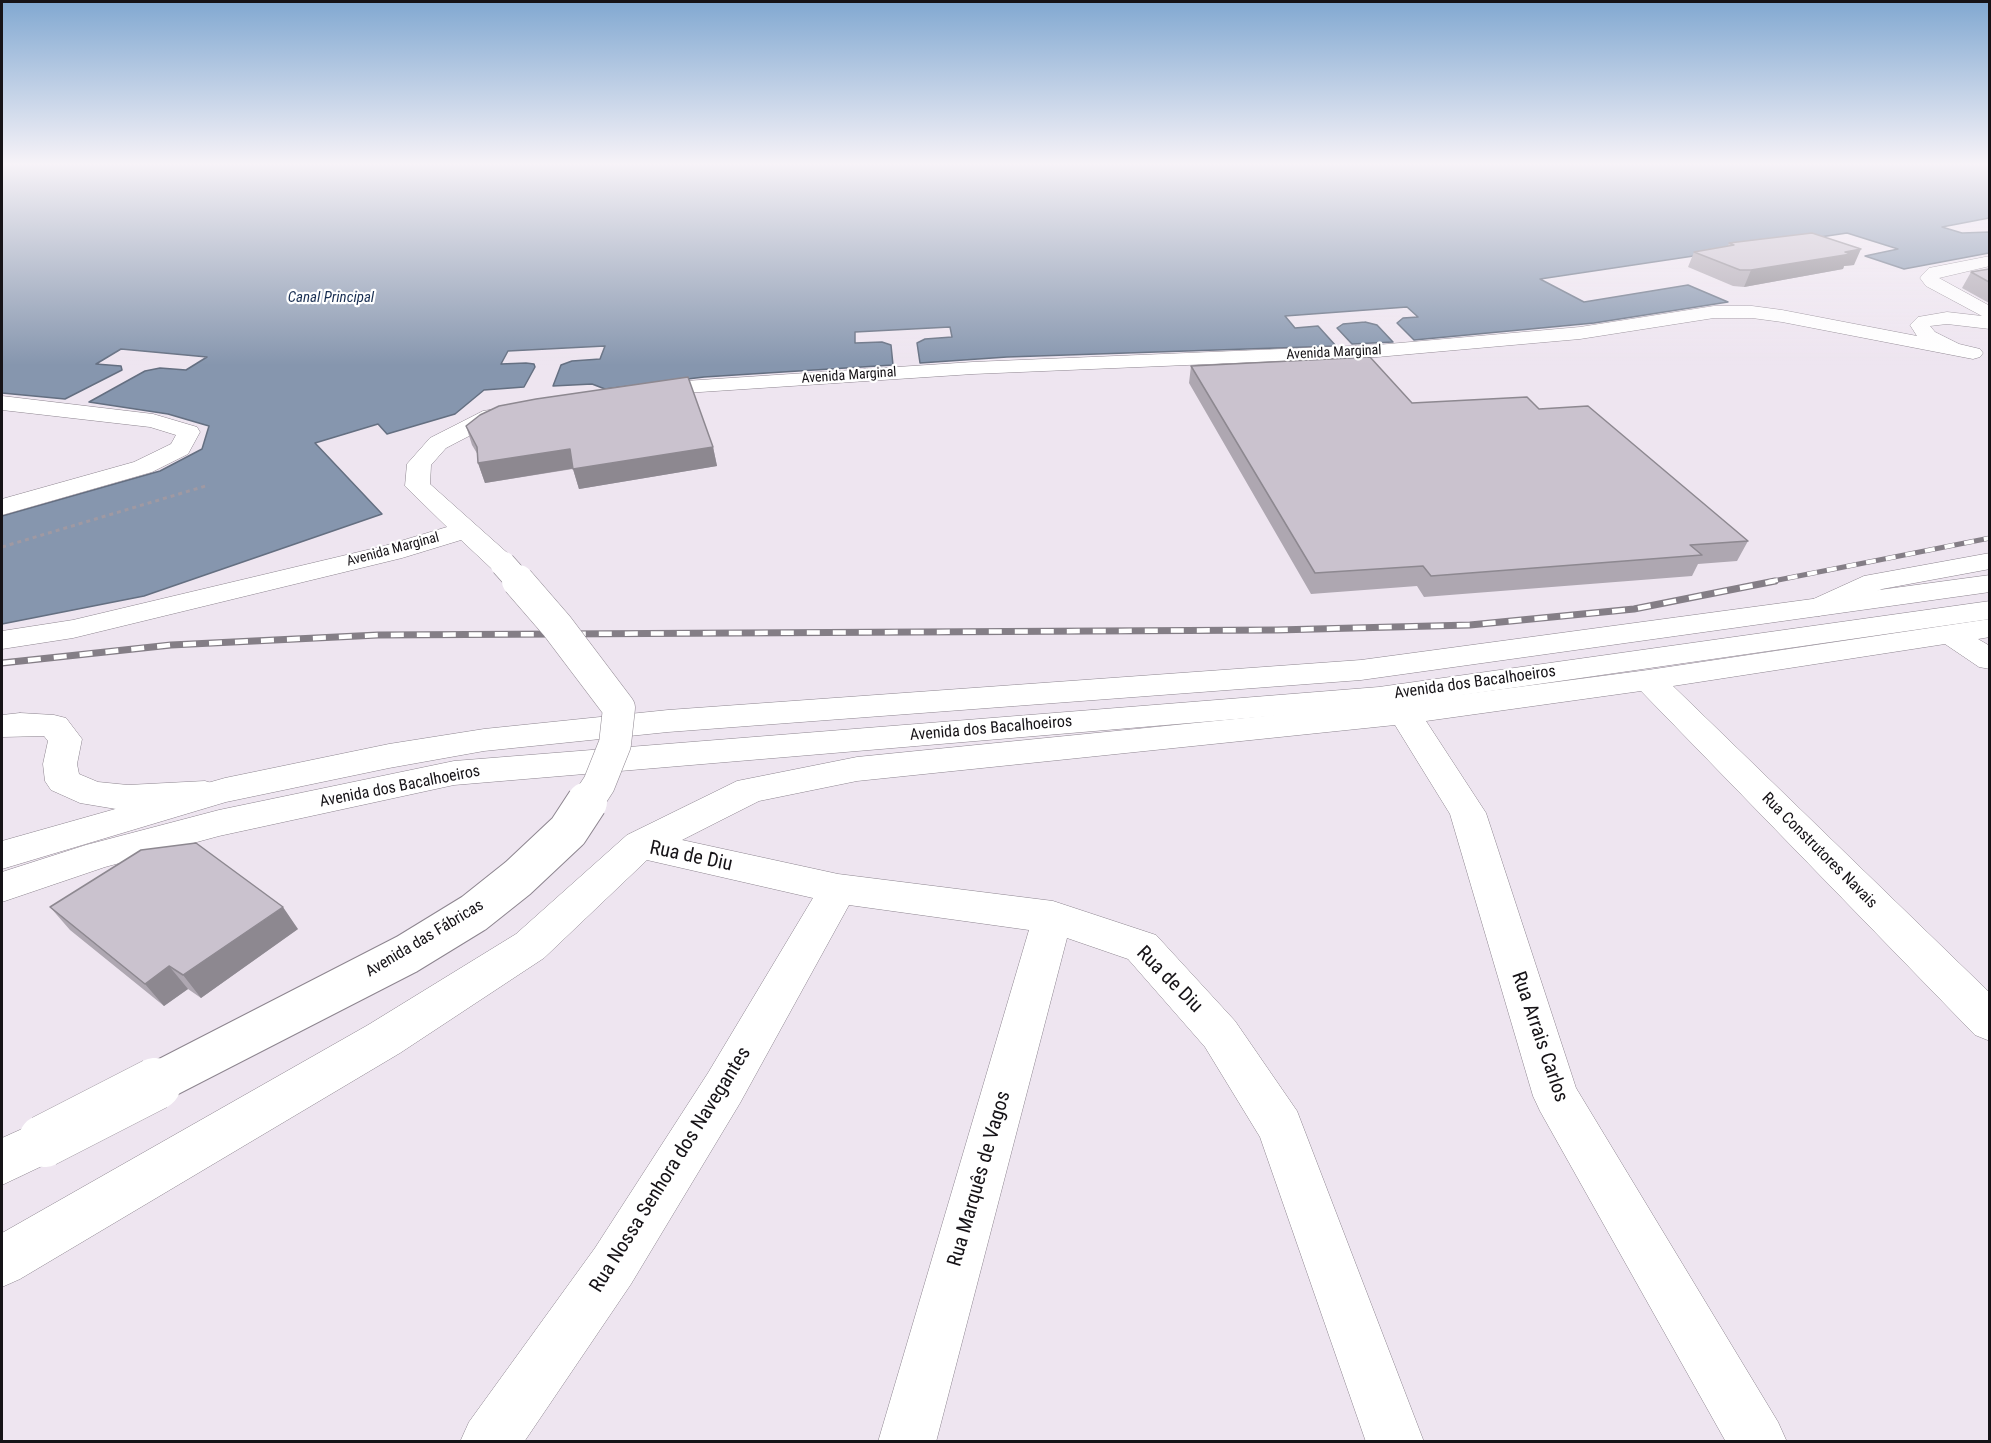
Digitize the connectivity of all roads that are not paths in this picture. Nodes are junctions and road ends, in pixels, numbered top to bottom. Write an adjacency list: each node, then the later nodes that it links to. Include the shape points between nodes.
1 (1989, 261): 2 (street, via 1930,274 1932,282)
2 (1964, 310): 3 (street); 4 (street); 5 (street)
3 (1989, 313)
4 (1925, 321): 6 (street); 7 (street, via 1920,325 1928,336)
5 (1989, 323)
6 (1858, 331): 7 (street); 8 (street, Avenida Marginal, via 1752,312 1714,312 1580,333 1377,351 973,368 685,387)
7 (1981, 355)
8 (628, 396)
9 (2, 402): 11 (street, via 153,421 189,432 180,449 143,467)
10 (526, 411): 12 (street, Avenida Marginal, via 491,416 438,443 419,464 417,486)
11 (2, 507)
12 (466, 530): 19 (street, Avenida Marginal, via 392,552 73,629); 31 (street, Avenida das Fábricas, bridge, via 503,564 557,626 619,708 615,744 599,784 568,831 474,913 407,954)
13 (1989, 561): 15 (street, via 1874,582)
14 (1989, 583): 15 (street, Avenida dos Bacalhoeiros)
15 (1819, 607): 24 (street, Avenida dos Bacalhoeiros, via 1361,670 522,735 418,750)
16 (1989, 610): 27 (street, Avenida dos Bacalhoeiros, via 1379,697 454,773 219,823 99,855)
17 (1989, 628): 18 (street)
18 (1950, 634): 20 (street); 21 (street)
19 (2, 640)
20 (1989, 660)
21 (1648, 680): 22 (street); 30 (street, Rua Construtores Navais)
22 (1404, 713): 25 (street, via 857,769 750,790); 36 (street, Rua Arrais Carlos, via 1468,813 1556,1096)
23 (2, 726): 24 (street, via 54,726 65,739 60,764 63,781 93,794 128,798)
24 (213, 794): 26 (street, Avenida dos Bacalhoeiros)
25 (640, 845): 28 (street, Rua de Diu); 32 (street, via 530,946 375,1044)
26 (2, 855)
27 (2, 887)
28 (838, 889): 29 (street, Rua de Diu); 33 (street, Rua Nossa Senhora dos Navegantes, via 724,1088 613,1266)
29 (1053, 917): 34 (street, Rua Marquês de Vagos); 35 (street, Rua de Diu, via 1142,947 1220,1034 1280,1127)
30 (1989, 1022)
31 (2, 1162)
32 (2, 1261)
33 (489, 1442)
34 (907, 1442)
35 (1395, 1442)
36 (1758, 1442)

